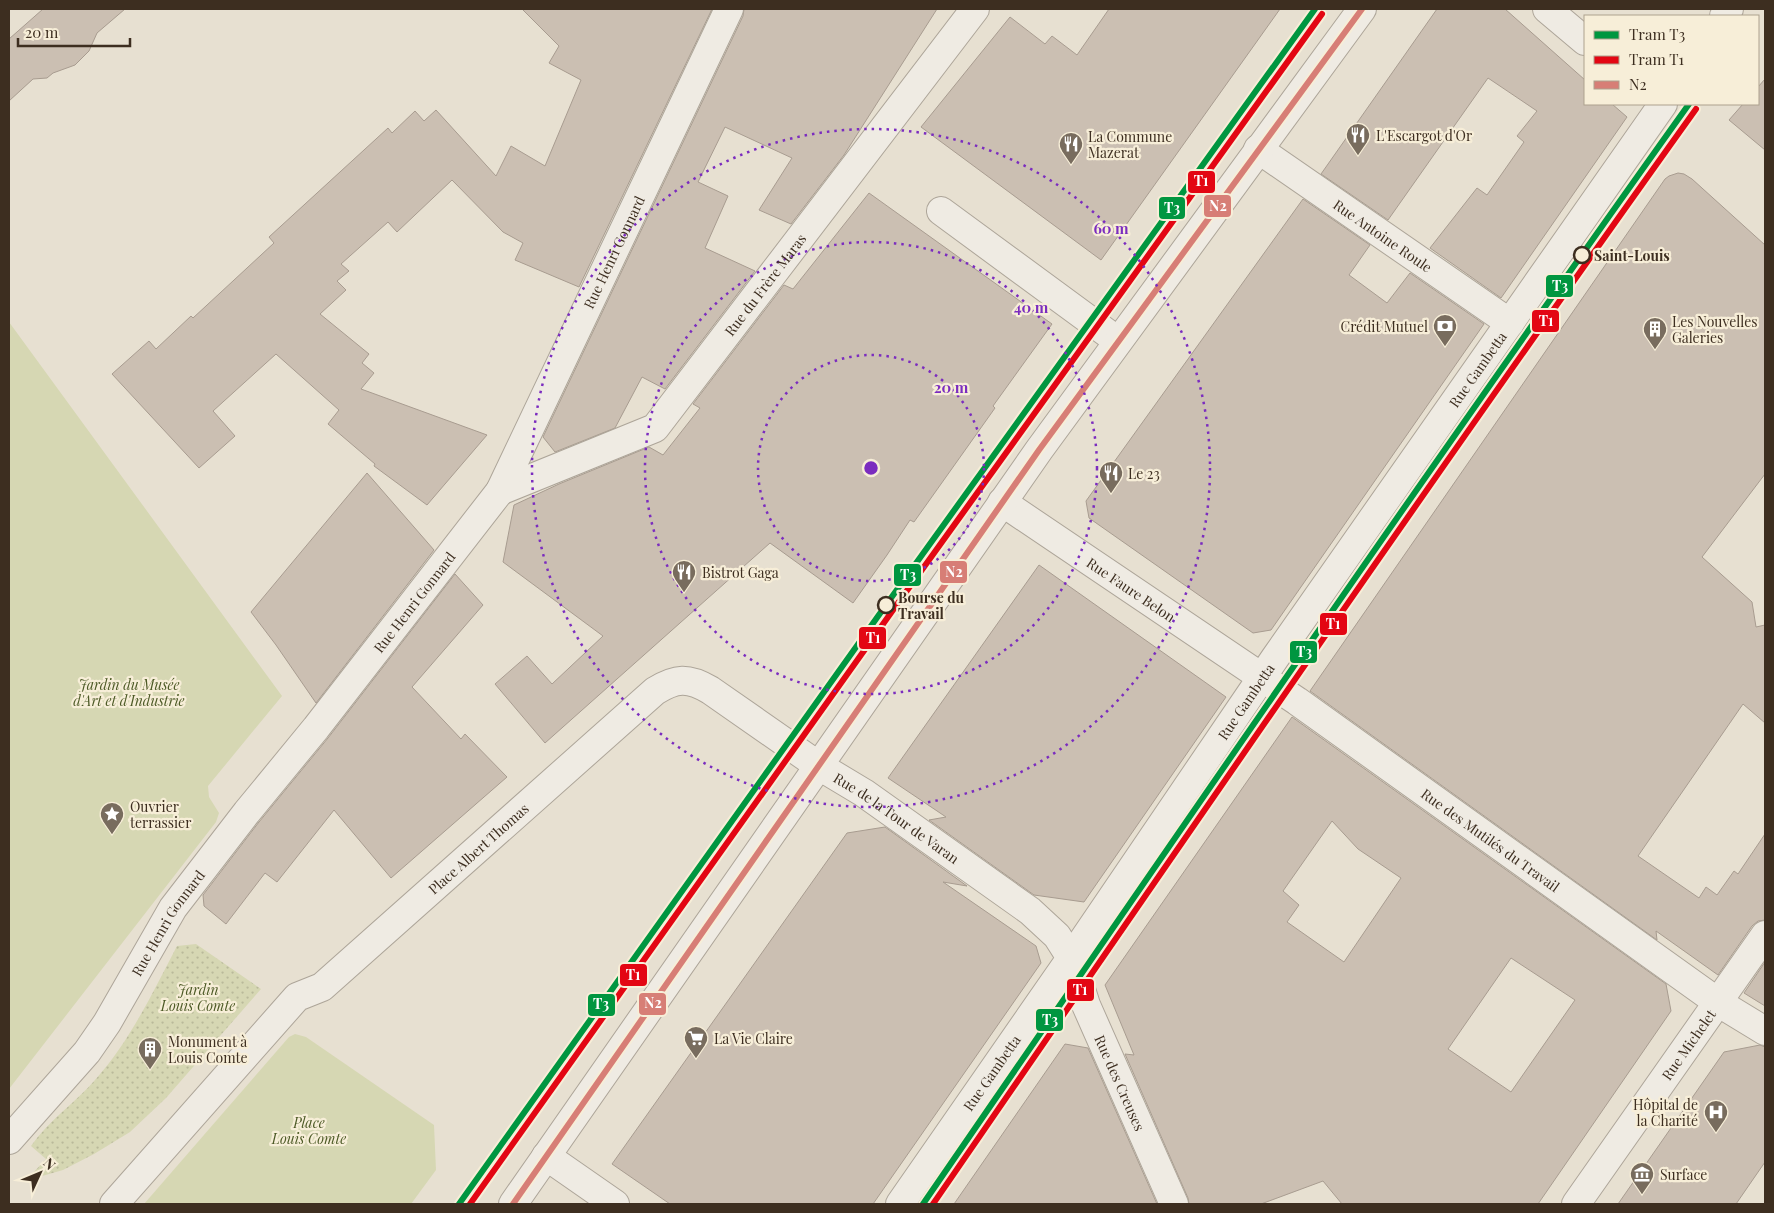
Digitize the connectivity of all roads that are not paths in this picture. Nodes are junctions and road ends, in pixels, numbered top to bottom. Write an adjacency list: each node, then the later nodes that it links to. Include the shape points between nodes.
1 (729, 9): 11 (street, Rue Henri Gonnard)
2 (975, 9): 11 (street, Rue du Frère Maras, via 655,428)
3 (1362, 9): 7 (street)
4 (1547, 9): 5 (street)
5 (1584, 41)
6 (1661, 105): 9 (street, Rue Gambetta)
7 (1258, 149): 9 (street, Rue Antoine Roule); 10 (street)
8 (941, 211): 10 (street)
9 (1510, 323): 13 (street, Rue Gambetta)
10 (1118, 341): 12 (street)
11 (500, 492): 20 (street, Rue Henri Gonnard, via 173,908 108,1023 87,1052)
12 (1002, 502): 13 (street, Rue Faure Belon); 15 (street)
13 (1262, 677): 17 (street, Rue Gambetta); 18 (street, Rue des Mutilés du Travail)
14 (655, 691): 15 (street, Rue de la Tour de Varan, via 680,680 699,684); 22 (street, Place Albert Thomas, via 322,987 297,997)
15 (819, 766): 17 (street, Rue de la Tour de Varan, via 864,793 1030,911 1057,936); 21 (street)
16 (1765, 935): 18 (street, Rue Michelet)
17 (1070, 958): 25 (street, Rue Gambetta); 26 (street, Rue des Creuses, via 1086,1004)
18 (1719, 1003): 19 (street, Rue des Mutilés du Travail); 27 (street, Rue Michelet)
19 (1765, 1031)
20 (9, 1140)
21 (546, 1156): 23 (street); 24 (street)
22 (114, 1204)
23 (513, 1204)
24 (615, 1204)
25 (900, 1204)
26 (1174, 1204)
27 (1576, 1204)

